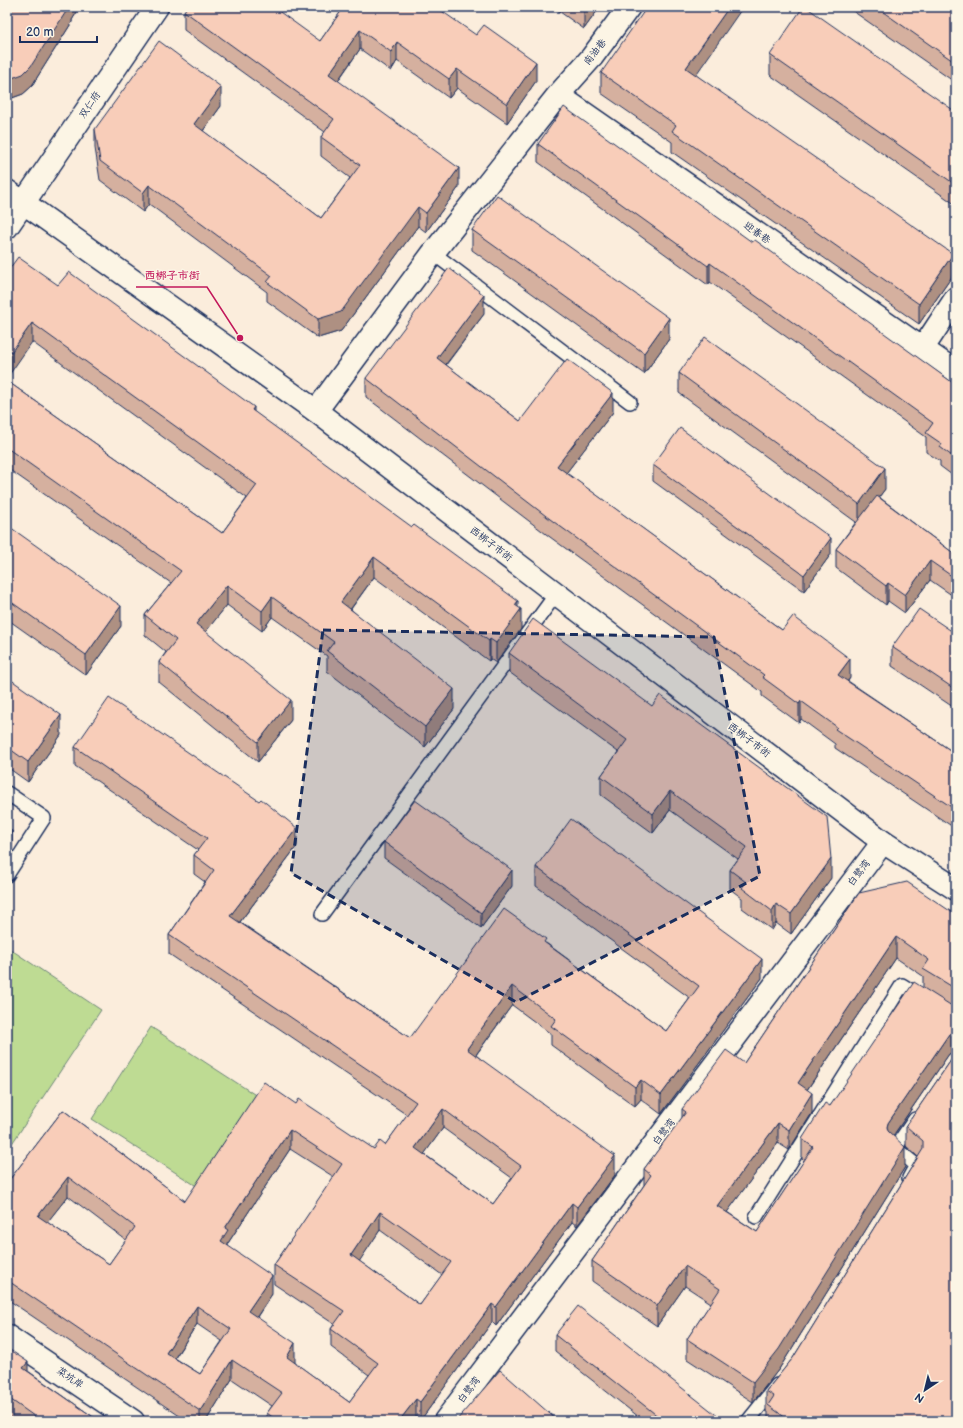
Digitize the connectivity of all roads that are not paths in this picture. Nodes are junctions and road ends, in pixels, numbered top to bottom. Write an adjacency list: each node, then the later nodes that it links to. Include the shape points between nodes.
1 (157, 7): 4 (street, 双仁府)
2 (629, 7): 3 (street, 南油巷, via 592,57)
3 (558, 95): 6 (street, 南油巷); 8 (street, 迎春巷)
4 (15, 197): 5 (street, 双仁府); 11 (street, 西梆子市街)
5 (7, 227)
6 (432, 253): 10 (lane); 11 (street, 南油巷)
7 (956, 298): 8 (street)
8 (923, 348): 9 (street, 迎春巷)
9 (956, 372)
10 (630, 402)
11 (316, 411): 12 (street, 西梆子市街)
12 (556, 594): 14 (street, 西梆子市街); 17 (lane)
13 (7, 793): 15 (lane, via 44,818)
14 (883, 842): 16 (street, 西梆子市街); 25 (street, 白鹭湾)
15 (7, 876)
16 (956, 889)
17 (322, 914)
18 (932, 1004): 21 (lane, via 902,985)
19 (921, 1110): 20 (lane, via 895,1148 916,1165)
20 (901, 1192)
21 (756, 1217)
22 (7, 1336): 24 (street, 菜坑岸)
23 (786, 1374): 26 (lane)
24 (133, 1421)
25 (445, 1421)
26 (748, 1421)

